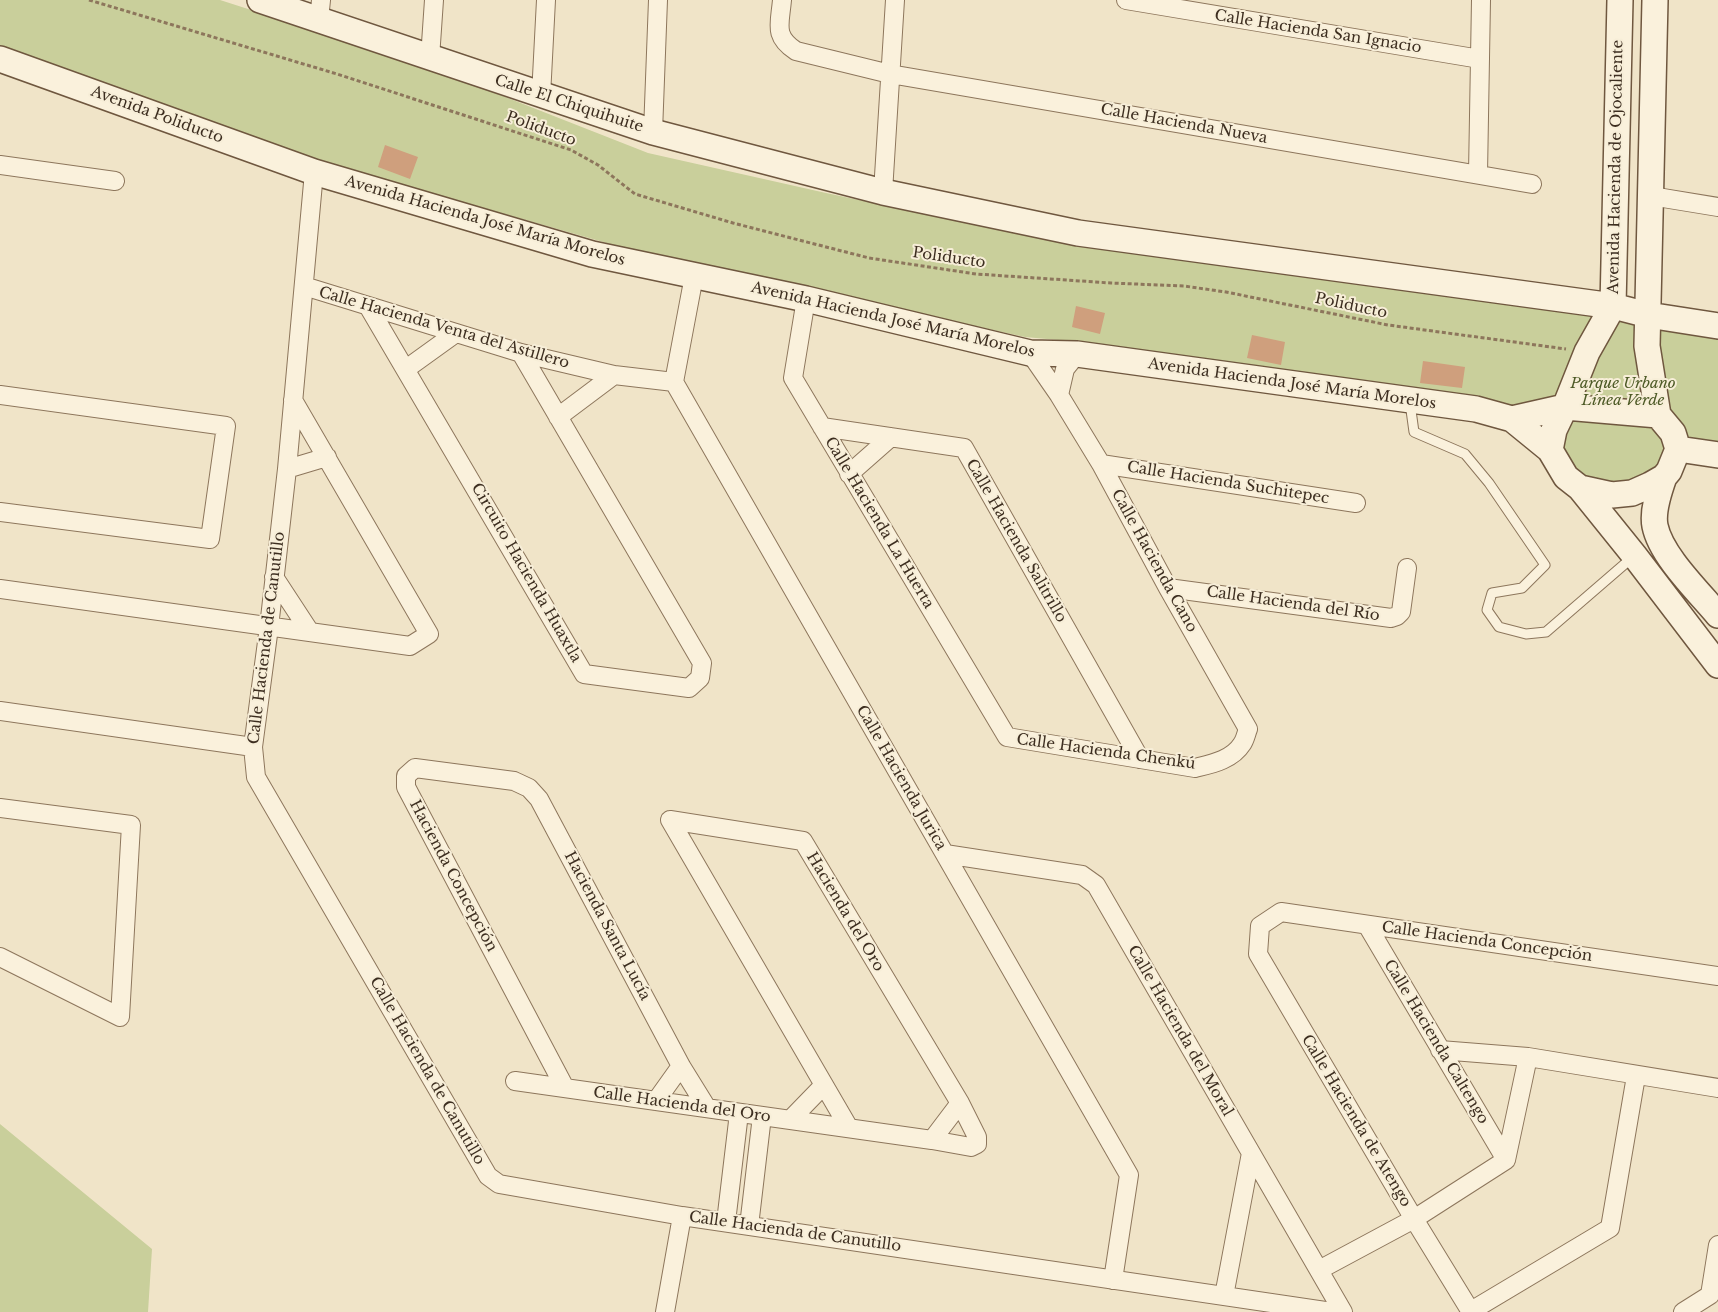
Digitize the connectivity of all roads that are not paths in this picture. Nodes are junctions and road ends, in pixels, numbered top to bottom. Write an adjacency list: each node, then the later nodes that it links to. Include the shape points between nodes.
1 (260, 0): 11 (main road, Calle El Chiquihuite)
2 (434, 0): 12 (street)
3 (546, 0): 16 (street)
4 (658, 0): 17 (street)
5 (782, 0): 15 (street, Calle Hacienda Nueva, via 780,34 796,51)
6 (894, 0): 15 (street)
7 (1126, 0): 14 (street, Calle Hacienda San Ignacio)
8 (1482, 0): 14 (street)
9 (1620, 0): 30 (main road, Avenida Hacienda de Ojocaliente)
10 (1655, 0): 24 (main road)
11 (320, 10): 12 (main road, Calle El Chiquihuite)
12 (430, 58): 16 (main road, Calle El Chiquihuite)
13 (0, 59): 19 (main road, Avenida Poliducto)
14 (1480, 59): 20 (street)
15 (890, 74): 20 (street, Calle Hacienda Nueva); 23 (street)
16 (541, 96): 17 (main road, Calle El Chiquihuite)
17 (653, 132): 23 (main road, Calle El Chiquihuite)
18 (0, 165): 21 (street)
19 (314, 172): 26 (main road, Avenida Hacienda José María Morelos, via 592,254); 27 (street, Calle Hacienda de Canutillo)
20 (1478, 174): 22 (street, Calle Hacienda Nueva)
21 (115, 181)
22 (1532, 184)
23 (883, 192): 30 (main road, via 1078,233)
24 (1651, 196): 25 (street); 31 (main road)
25 (1718, 207)
26 (694, 276): 28 (main road, Avenida Hacienda José María Morelos); 39 (street)
27 (304, 286): 29 (street, Calle Hacienda Venta del Astillero); 42 (street, Calle Hacienda de Canutillo)
28 (806, 299): 35 (main road, Avenida Hacienda José María Morelos); 48 (street, Calle Hacienda La Huerta, via 793,378)
29 (368, 306): 33 (street, Calle Hacienda Venta del Astillero); 37 (street, Circuito Hacienda Huaxtla)
30 (1613, 306): 31 (main road); 44 (main road, Avenida Hacienda de Ojocaliente, via 1586,352)
31 (1648, 315): 32 (main road); 45 (main road, via 1647,346)
32 (1718, 326)
33 (456, 333): 34 (street, Calle Hacienda Venta del Astillero); 37 (street)
34 (521, 353): 38 (street, Calle Hacienda Venta del Astillero); 46 (street, Circuito Hacienda Huaxtla)
35 (1030, 353): 36 (main road, Avenida Hacienda José María Morelos); 40 (street, Calle Hacienda Cano)
36 (1077, 354): 40 (street, via 1065,369); 43 (main road, Avenida Hacienda José María Morelos)
37 (406, 369): 46 (street, Circuito Hacienda Huaxtla, via 584,674 688,688 700,678 702,663)
38 (614, 375): 39 (street, Calle Hacienda Venta del Astillero); 46 (street)
39 (674, 382): 77 (street, Calle Hacienda Jurica)
40 (1059, 394): 54 (street, Calle Hacienda Cano)
41 (0, 395): 60 (street, via 226,426 210,539)
42 (293, 400): 53 (street); 55 (street, Calle Hacienda de Canutillo)
43 (1410, 400): 47 (main road, Avenida Hacienda José María Morelos, via 1476,409); 61 (lane, via 1414,432 1465,454 1490,483 1545,565 1522,588 1492,593 1487,610 1499,627 1526,634 1546,632)
44 (1565, 407): 45 (main road, Avenida Hacienda José María Morelos); 47 (main road, Avenida Hacienda José María Morelos); 51 (main road, Avenida Hacienda de Ojocaliente, via 1554,430)
45 (1658, 415): 50 (main road, via 1673,433)
46 (558, 417)
47 (1512, 419): 51 (main road, Avenida Hacienda José María Morelos)
48 (822, 427): 49 (street, Calle Hacienda Salitrillo); 56 (street, Calle Hacienda La Huerta)
49 (891, 437): 56 (street); 74 (street, Calle Hacienda Salitrillo, via 964,448)
50 (1678, 448): 52 (main road); 57 (main road, via 1670,471)
51 (1550, 450): 58 (main road, via 1566,477)
52 (1718, 455)
53 (327, 457): 55 (street); 68 (street, via 429,634 410,646)
54 (1101, 464): 59 (street, Calle Hacienda Suchitepec); 64 (street, Calle Hacienda Cano)
55 (287, 469): 63 (street, Calle Hacienda de Canutillo)
56 (849, 474): 72 (street, Calle Hacienda La Huerta)
57 (1664, 477): 58 (main road, via 1632,493 1612,495); 66 (main road, via 1656,500 1654,526 1666,552)
58 (1580, 488): 61 (main road)
59 (1356, 503)
60 (0, 512)
61 (1634, 555): 69 (main road)
62 (1408, 568): 64 (street, Calle Hacienda del Río, via 1400,612 1391,618)
63 (274, 577): 67 (street, Calle Hacienda de Canutillo); 68 (street)
64 (1168, 588): 71 (street, Calle Hacienda Cano)
65 (0, 589): 67 (street)
66 (1718, 615)
67 (269, 627): 68 (street); 73 (street, Calle Hacienda de Canutillo)
68 (310, 632)
69 (1718, 665)
70 (0, 711): 73 (street)
71 (1248, 729): 74 (street, Calle Hacienda Chenkú, via 1242,745 1213,764 1195,768)
72 (1007, 737): 74 (street, Calle Hacienda Chenkú)
73 (253, 748): 100 (street, Calle Hacienda de Canutillo, via 256,777 488,1176 499,1184)
74 (1140, 759)
75 (529, 788): 84 (street, Hacienda Santa Lucía, via 540,799); 88 (street, Hacienda Concepción, via 514,781 415,768 406,776 406,787)
76 (0, 808): 80 (street, via 130,825 120,1017)
77 (945, 854): 98 (street, Calle Hacienda del Moral, via 1082,875 1096,885); 106 (street, Calle Hacienda Jurica, via 1129,1175)
78 (1367, 925): 79 (street, Calle Hacienda Concepción, via 1281,912); 81 (street, Calle Hacienda Concepción); 82 (street, Calle Hacienda Caltengo)
79 (1260, 926): 101 (street, Calle Hacienda de Atengo, via 1258,954)
80 (0, 957)
81 (1718, 976)
82 (1440, 1050): 83 (street); 99 (street, Calle Hacienda Caltengo)
83 (1528, 1057): 85 (street); 99 (street)
84 (682, 1066): 90 (street); 92 (street, Hacienda Santa Lucía)
85 (1636, 1076): 89 (street); 108 (street, via 1610,1228)
86 (515, 1081): 88 (street, Calle Hacienda del Oro)
87 (824, 1086): 91 (street, Hacienda del Oro, via 670,820 803,841); 95 (street); 96 (street, Hacienda del Oro)
88 (565, 1088): 90 (street, Calle Hacienda del Oro)
89 (1718, 1088)
90 (656, 1101): 92 (street, Calle Hacienda del Oro)
91 (960, 1104): 97 (street); 97 (street, Hacienda del Oro, via 977,1137 977,1144 971,1147)
92 (707, 1108): 93 (street, Calle Hacienda del Oro)
93 (739, 1113): 94 (street, Calle Hacienda del Oro); 102 (street)
94 (762, 1116): 95 (street, Calle Hacienda del Oro); 103 (street)
95 (790, 1120): 96 (street, Calle Hacienda del Oro)
96 (849, 1128): 97 (street, Hacienda del Oro)
97 (932, 1140)
98 (1251, 1153): 105 (street, Calle Hacienda del Moral); 107 (street)
99 (1506, 1160): 101 (street)
100 (682, 1216): 102 (street, Calle Hacienda de Canutillo); 109 (street)
101 (1414, 1219): 105 (street); 108 (street, Calle Hacienda de Atengo)
102 (726, 1222): 103 (street, Calle Hacienda de Canutillo)
103 (749, 1226): 106 (street, Calle Hacienda de Canutillo)
104 (1718, 1245): 112 (street, via 1710,1296)
105 (1319, 1270): 111 (street, Calle Hacienda del Moral)
106 (1113, 1280): 107 (street, Calle Hacienda de Canutillo)
107 (1224, 1296): 110 (street, Calle Hacienda de Canutillo)
108 (1471, 1311)
109 (665, 1312)
110 (1332, 1312)
111 (1343, 1312)
112 (1683, 1312)

